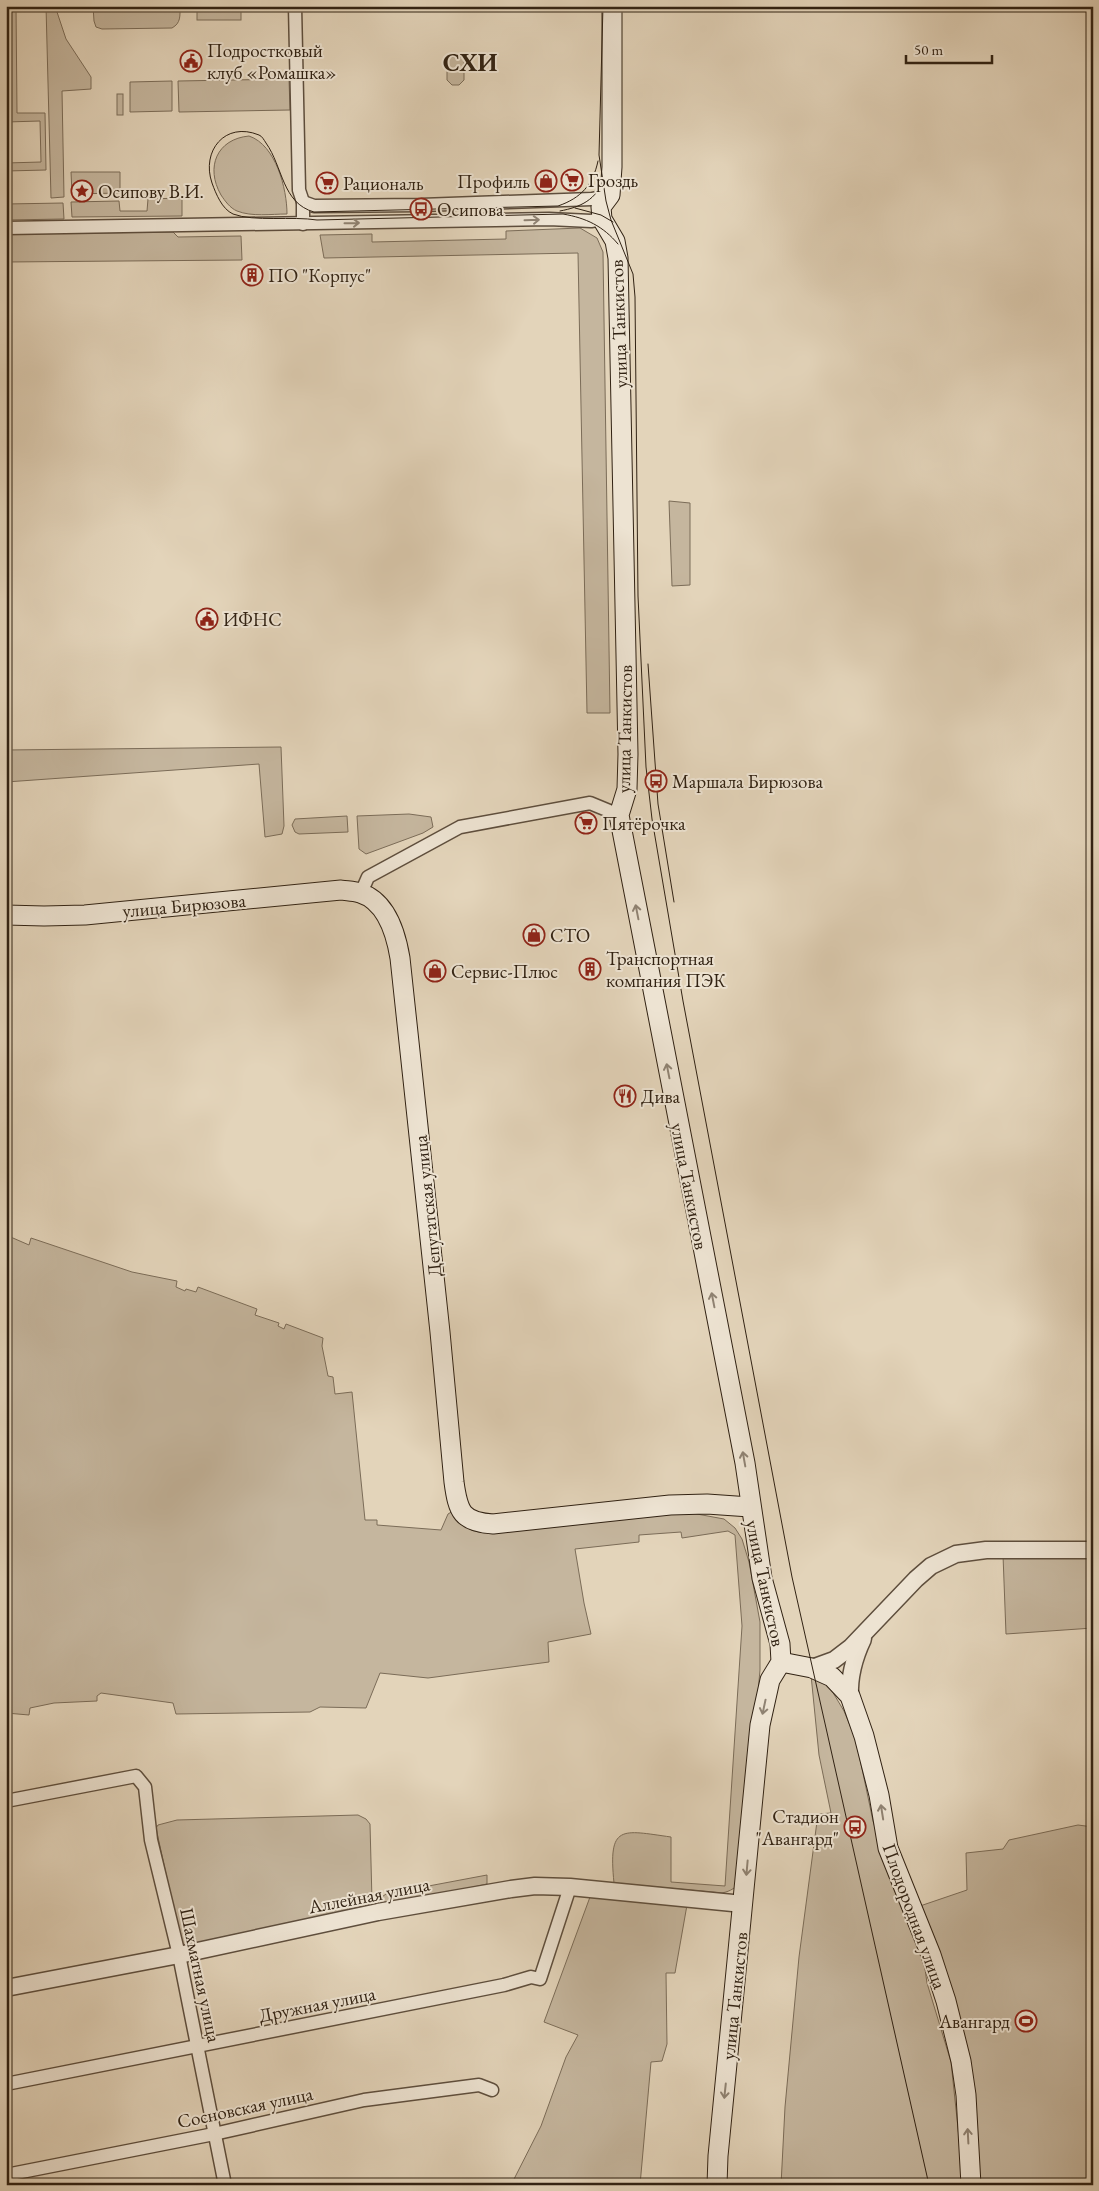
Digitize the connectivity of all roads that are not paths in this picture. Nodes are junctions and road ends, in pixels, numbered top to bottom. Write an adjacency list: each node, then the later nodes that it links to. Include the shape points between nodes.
1 (295, 6): 3 (street, via 299,190)
2 (612, 6): 4 (main road, via 612,167)
3 (303, 202): 4 (street, via 314,206); 5 (street)
4 (601, 205): 5 (street, one-way to 4, via 591,221); 7 (main road, улица Танкистов, via 618,258 628,754 628,789)
5 (303, 224): 6 (street)
6 (6, 228)
7 (619, 815): 8 (street, via 590,803 460,827 368,878); 10 (main road, улица Танкистов, one-way to 7, via 745,1463)
8 (361, 893): 9 (main road, улица Бирюзова, via 341,890 84,915); 10 (main road, Депутатская улица, via 375,901 386,915 397,944 456,1500 467,1518 493,1524 670,1505)
9 (6, 915)
10 (750, 1507): 13 (main road, улица Танкистов, via 762,1578 780,1644)
11 (1093, 1550): 12 (street, via 986,1550 956,1554 931,1566)
12 (868, 1630): 14 (street, via 834,1660); 15 (street, via 856,1653 849,1678)
13 (781, 1662): 14 (main road, Плодородная улица); 18 (main road, улица Танкистов, one-way to 18, via 770,1680 760,1725)
14 (812, 1668): 15 (main road, Плодородная улица, via 832,1678)
15 (850, 1696): 28 (main road, Плодородная улица, one-way to 15, via 961,2061 931,1955 888,1848 879,1795)
16 (6, 1801): 19 (street, Шахматная улица, via 136,1776 145,1787 151,1840)
17 (570, 1887): 18 (street, Аллейная улица); 19 (street, Аллейная улица, via 494,1890); 21 (street, Дружная улица, via 540,1979 531,1977 504,1986)
18 (743, 1904): 27 (main road, улица Танкистов, one-way to 27)
19 (179, 1955): 20 (street, Аллейная улица); 21 (street, Шахматная улица)
20 (6, 1988)
21 (197, 2047): 22 (street, Дружная улица); 24 (street, Шахматная улица)
22 (6, 2084)
23 (492, 2090): 24 (street, Сосновская улица, via 479,2085 364,2100)
24 (214, 2134): 25 (street, Сосновская улица); 26 (street, Шахматная улица)
25 (6, 2175)
26 (225, 2185)
27 (717, 2185)
28 (971, 2185)

